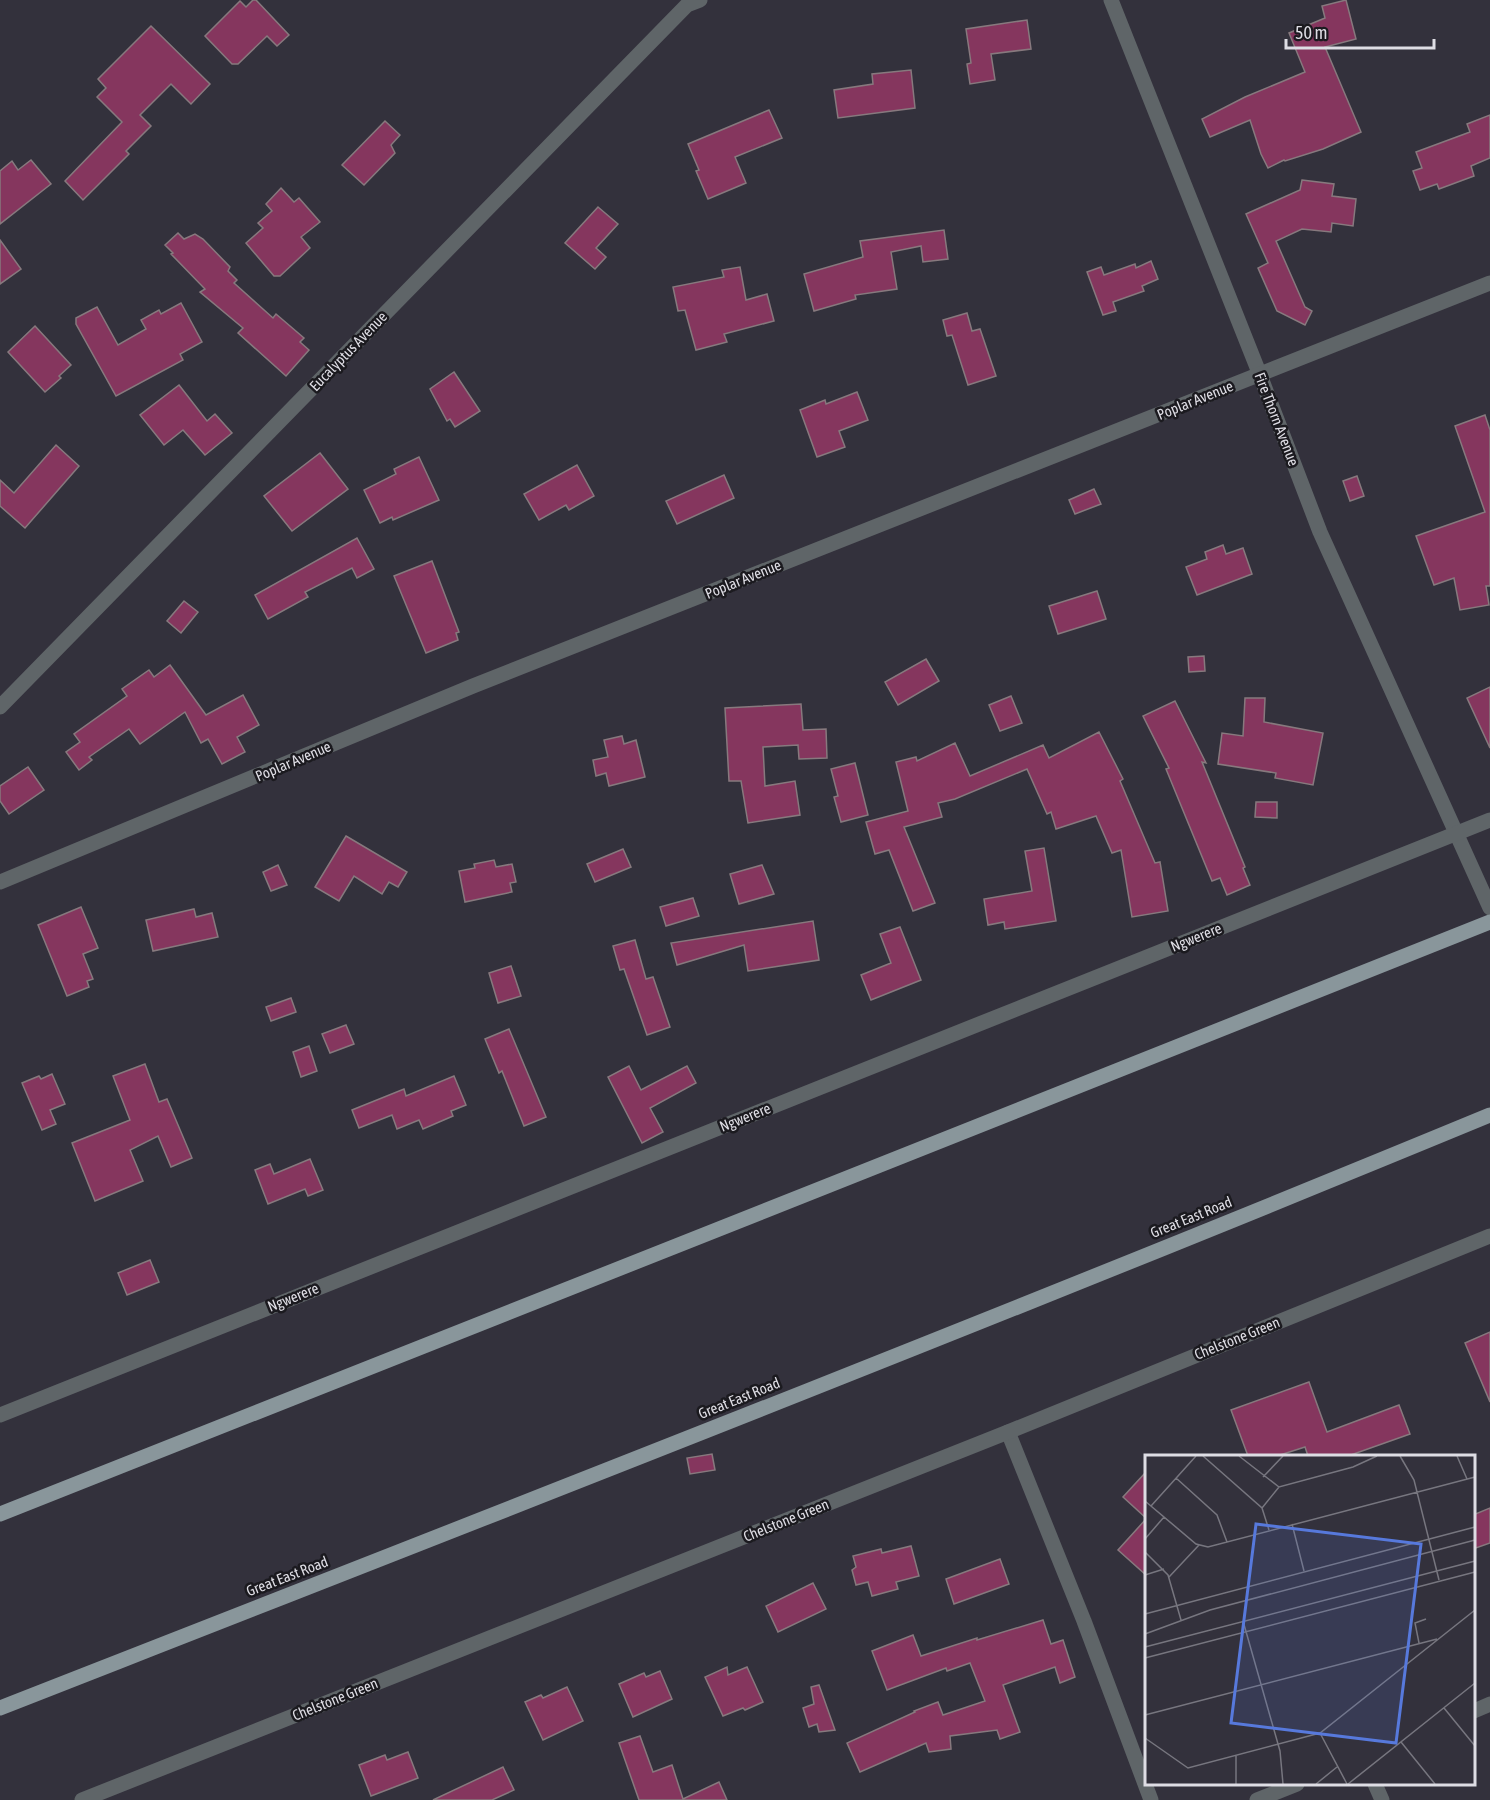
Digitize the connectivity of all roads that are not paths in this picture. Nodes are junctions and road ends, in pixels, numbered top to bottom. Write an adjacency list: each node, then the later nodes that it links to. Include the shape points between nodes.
1 (1111, 0): 4 (street, Fire Thorn Avenue)
2 (690, 2): 5 (street, Eucalyptus Avenue)
3 (1490, 284): 4 (street, Poplar Avenue)
4 (1260, 375): 7 (street, Fire Thorn Avenue, via 1320,532); 8 (street, Poplar Avenue, via 473,686)
5 (0, 706)
6 (1490, 820): 7 (street, Ngwerere)
7 (1456, 834): 9 (street, Fire Thorn Avenue); 13 (street, Ngwerere)
8 (0, 882)
9 (1490, 908)
10 (1490, 922): 15 (main road)
11 (1490, 1115): 17 (main road, Great East Road, via 597,1474)
12 (1490, 1236): 14 (street, Chelstone Green)
13 (0, 1415)
14 (1008, 1431): 19 (street); 23 (street, Chelstone Green)
15 (0, 1514)
16 (1490, 1704): 18 (street)
17 (0, 1708)
18 (1475, 1710)
19 (1145, 1784)
20 (1145, 1785): 24 (street)
21 (1294, 1785): 25 (street)
22 (1375, 1785): 26 (street)
23 (82, 1800)
24 (1151, 1800)
25 (1257, 1800)
26 (1382, 1800)

